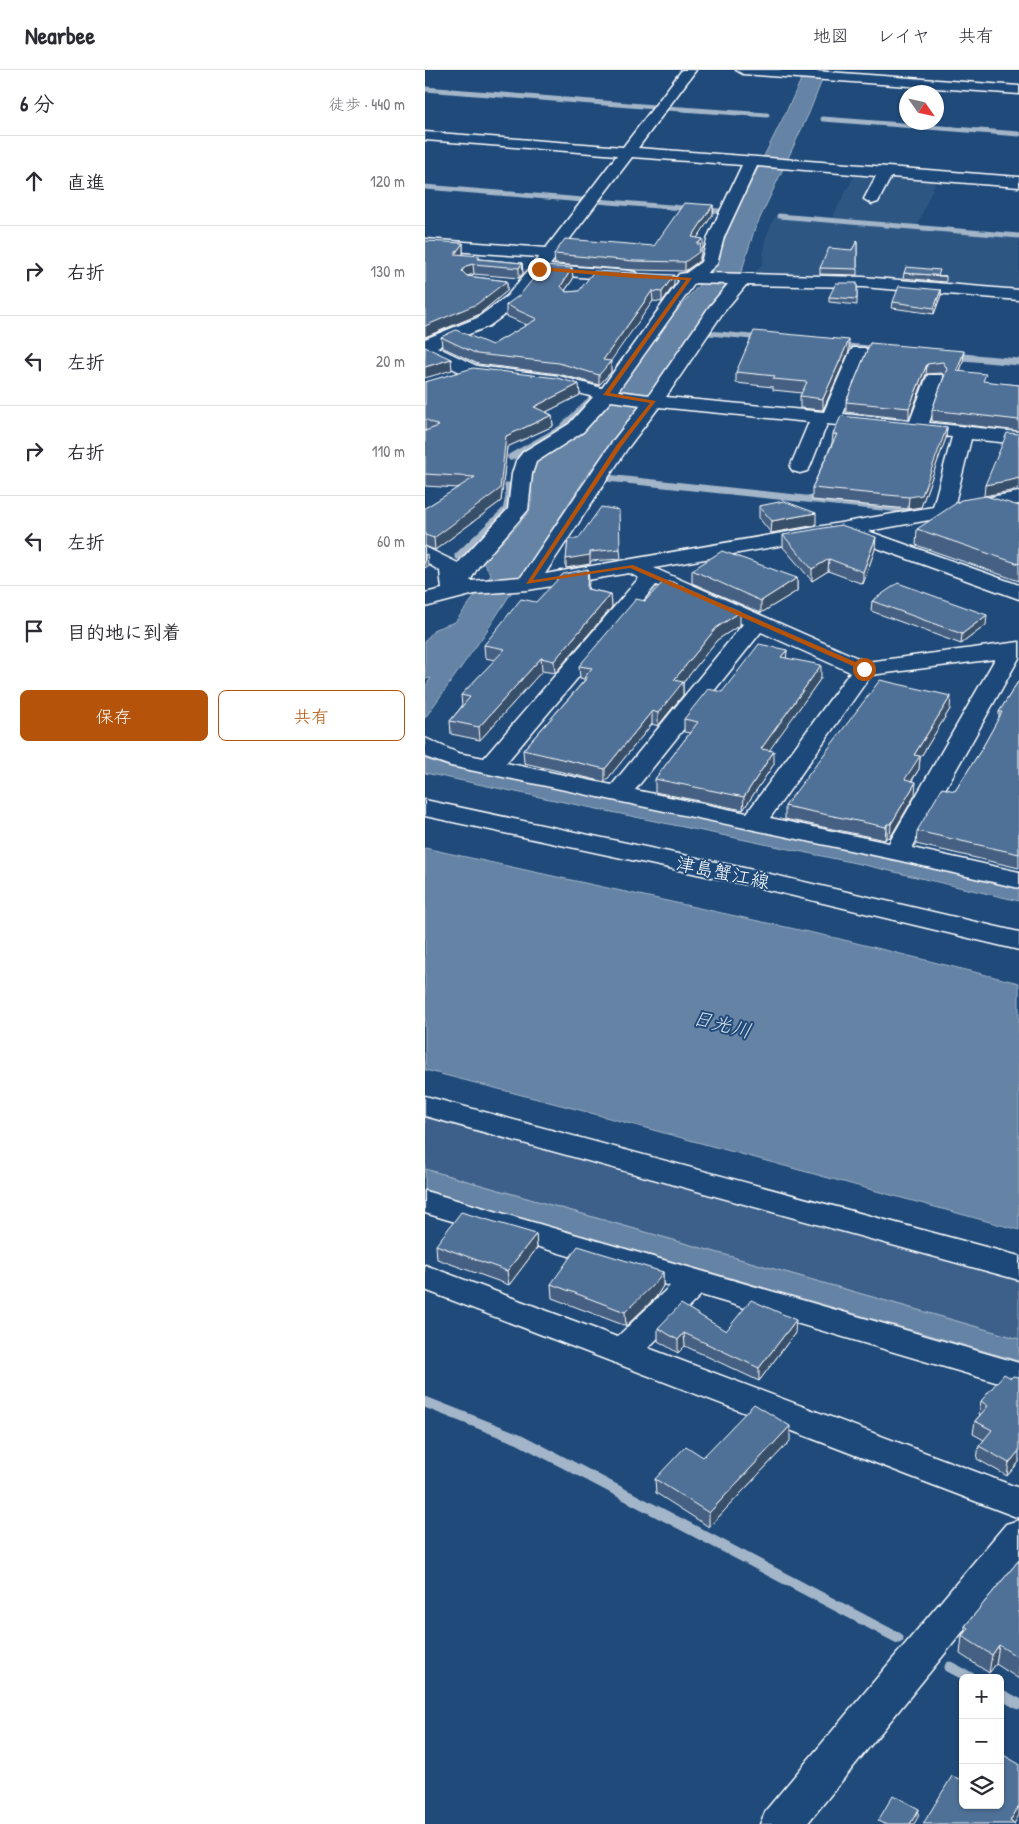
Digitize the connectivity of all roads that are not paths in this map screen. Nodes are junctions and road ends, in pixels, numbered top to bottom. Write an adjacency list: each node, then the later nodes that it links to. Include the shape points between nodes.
1 (689, 70): 5 (street)
2 (743, 70): 3 (street)
3 (1019, 90)
4 (425, 136): 5 (street)
5 (627, 151): 6 (street); 11 (street)
6 (755, 162): 7 (street); 16 (street, via 716,237 709,264)
7 (887, 172): 8 (street); 9 (street)
8 (1019, 182)
9 (872, 199)
10 (425, 244): 11 (street)
11 (551, 253): 12 (street)
12 (539, 269): 13 (street); 20 (street, via 516,285 499,312)
13 (588, 273): 14 (street); 18 (street)
14 (644, 277)
15 (671, 278): 16 (street)
16 (693, 278): 17 (street); 25 (street)
17 (740, 280): 19 (street, via 863,282); 26 (street)
18 (577, 288)
19 (1019, 295)
20 (425, 347): 22 (street)
21 (859, 352): 27 (street)
22 (473, 371): 23 (street); 25 (street, via 559,382)
23 (449, 378)
24 (935, 379): 28 (street)
25 (606, 395): 26 (street); 40 (street, via 576,428 526,461 518,510 468,565)
26 (653, 401): 27 (street); 38 (street)
27 (825, 418): 28 (street); 31 (street)
28 (918, 427): 29 (street)
29 (963, 432): 30 (street); 33 (street)
30 (1019, 438)
31 (800, 467)
32 (1019, 498): 33 (street)
33 (942, 512): 34 (street)
34 (845, 529): 36 (street); 39 (street)
35 (425, 553): 40 (street, via 451,568)
36 (631, 566): 37 (street); 38 (street)
37 (652, 576): 42 (street); 46 (street)
38 (525, 583): 40 (street, via 474,587)
39 (1019, 592)
40 (453, 594): 41 (street)
41 (425, 600)
42 (756, 623): 44 (street); 47 (street)
43 (1017, 650): 44 (street); 50 (street)
44 (864, 669): 49 (street)
45 (425, 745): 46 (street, via 451,759)
46 (490, 767): 47 (street)
47 (618, 794): 49 (street)
48 (425, 808): 52 (street, 津島蟹江線, via 744,876)
49 (754, 822): 50 (street)
50 (897, 852): 51 (street)
51 (1018, 879)
52 (1019, 941)
53 (425, 1106): 55 (street)
54 (425, 1202): 57 (street)
55 (1019, 1268)
56 (425, 1277): 58 (street)
57 (695, 1281): 58 (street); 59 (street)
58 (623, 1352): 60 (street)
59 (1019, 1376)
60 (1019, 1503)
61 (1019, 1535): 62 (street)
62 (781, 1824)

